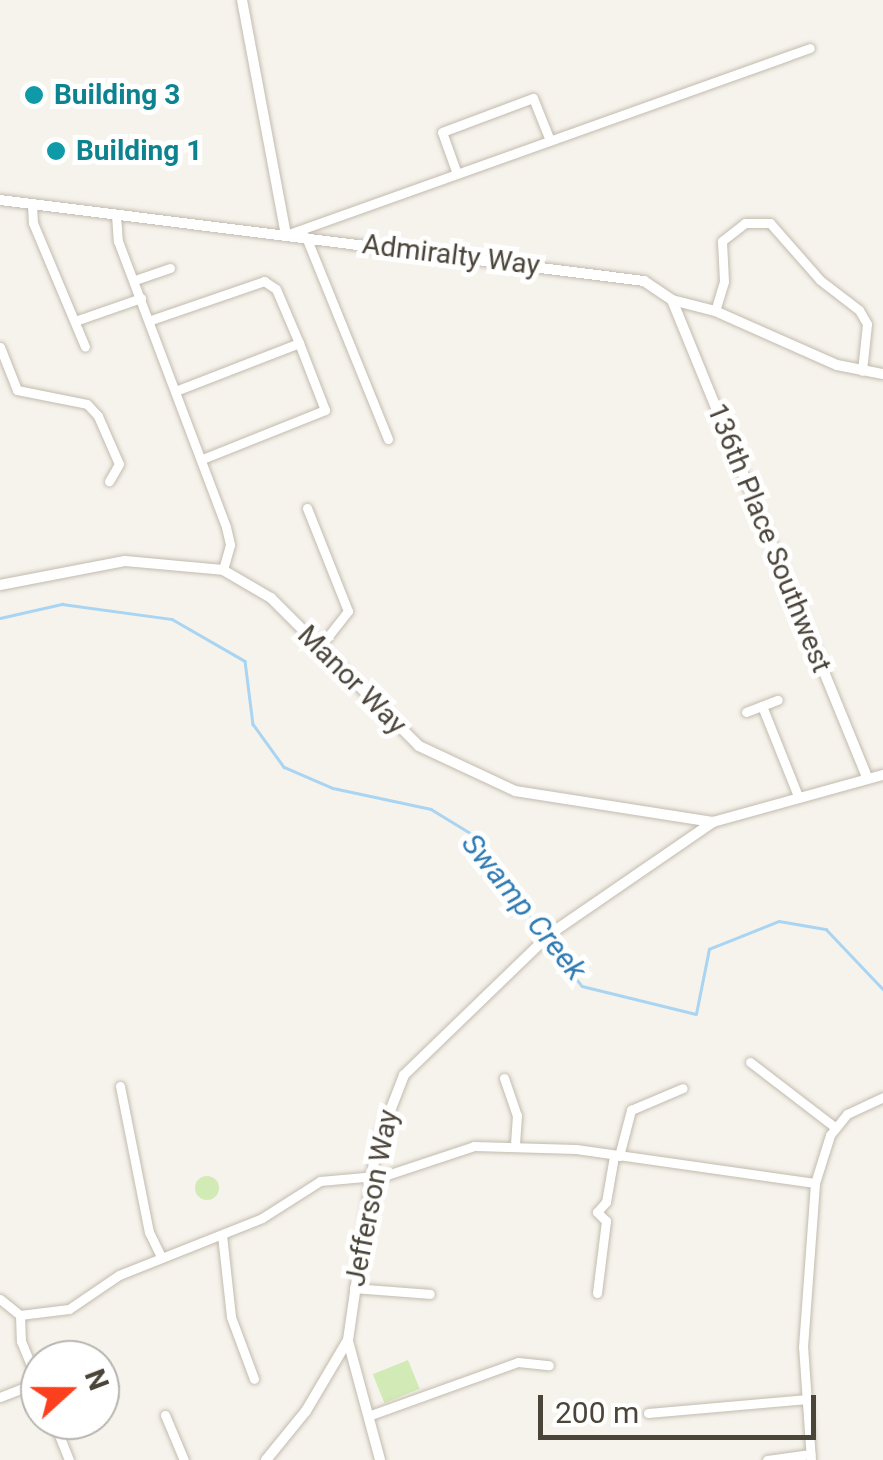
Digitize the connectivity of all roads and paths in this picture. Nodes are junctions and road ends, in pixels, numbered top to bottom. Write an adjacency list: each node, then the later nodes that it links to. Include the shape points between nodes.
1 (242, 0): 8 (street)
2 (810, 48): 3 (street)
3 (549, 138): 4 (street); 4 (street, via 533,98 442,132)
4 (456, 170): 8 (street)
5 (0, 200): 6 (street, Admiralty Way)
6 (32, 206): 7 (street, Admiralty Way); 16 (street, via 32,223)
7 (116, 214): 8 (street, Admiralty Way); 11 (street, via 118,241)
8 (286, 235): 9 (street, Admiralty Way)
9 (306, 238): 13 (street, Admiralty Way, via 644,281); 23 (street)
10 (170, 268): 11 (street)
11 (134, 280): 12 (street)
12 (141, 298): 15 (street); 16 (street)
13 (672, 300): 14 (street, Admiralty Way); 34 (street, 136th Place Southwest)
14 (715, 310): 20 (street, Admiralty Way); 20 (street, via 724,281 722,241 759,220 782,230 820,280 859,310 867,324)
15 (151, 320): 17 (street, via 264,281 276,290); 22 (street)
16 (74, 321): 19 (street)
17 (298, 343): 22 (street); 24 (street, via 325,410)
18 (0, 347): 25 (street, via 17,390 87,404 98,416 118,464)
19 (85, 348)
20 (862, 371): 21 (street, Admiralty Way)
21 (883, 374)
22 (178, 390): 24 (street)
23 (388, 439)
24 (205, 458): 27 (street, via 230,545)
25 (108, 482)
26 (306, 508): 29 (street, via 348,610)
27 (223, 570): 28 (street, Manor Way, via 125,561); 29 (street, Manor Way, via 272,598)
28 (0, 586)
29 (319, 648): 36 (street, Manor Way, via 379,713 455,767 515,791)
30 (778, 700): 31 (street)
31 (762, 706): 32 (street); 35 (street)
32 (746, 712)
33 (883, 775): 34 (street, Manor Way)
34 (867, 776): 35 (street, Manor Way)
35 (798, 796): 36 (street, Manor Way)
36 (713, 822): 45 (street, Jefferson Way, via 550,934 404,1074 386,1112)
37 (750, 1062): 42 (street)
38 (504, 1078): 43 (street, via 518,1115)
39 (120, 1086): 48 (street, via 149,1232)
40 (683, 1088): 44 (street, via 631,1110)
41 (883, 1097): 42 (street, via 847,1114)
42 (836, 1128): 46 (street)
43 (515, 1142): 44 (street); 45 (street, via 474,1146 408,1170)
44 (617, 1156): 46 (street); 50 (street, via 598,1212 606,1221)
45 (372, 1174): 47 (street, via 320,1182); 49 (street, Jefferson Way)
46 (815, 1184): 58 (street)
47 (222, 1235): 48 (street); 57 (street, via 231,1317)
48 (161, 1257): 53 (street, via 98,1286 69,1309)
49 (354, 1288): 51 (street); 55 (street, Jefferson Way)
50 (598, 1293)
51 (430, 1294)
52 (0, 1299): 53 (street)
53 (20, 1315): 54 (street)
54 (22, 1340)
55 (348, 1340): 61 (street); 64 (street, Jefferson Way, via 306,1412)
56 (549, 1365): 61 (street, via 518,1362)
57 (254, 1379)
58 (807, 1399): 59 (street); 62 (street)
59 (648, 1413)
60 (165, 1415): 63 (street)
61 (368, 1416): 65 (street)
62 (811, 1457): 66 (street)
63 (184, 1460)
64 (266, 1460)
65 (380, 1460)
66 (768, 1460)

